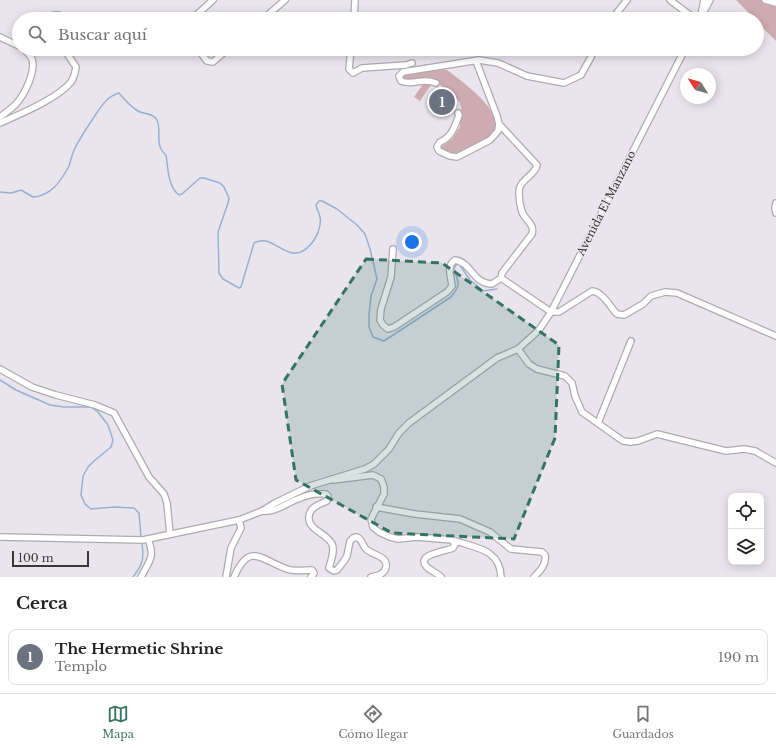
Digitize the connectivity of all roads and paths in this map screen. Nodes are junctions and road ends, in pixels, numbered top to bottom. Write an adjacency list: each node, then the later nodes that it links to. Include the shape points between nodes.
1 (213, 0): 10 (street)
2 (285, 0): 11 (street)
3 (355, 0): 12 (street)
4 (627, 0): 13 (street)
5 (670, 0): 14 (street)
6 (704, 0): 15 (street)
7 (710, 0): 16 (street)
8 (765, 0): 9 (street)
9 (776, 3)
10 (200, 12)
11 (271, 12)
12 (354, 12)
13 (618, 12)
14 (686, 12)
15 (701, 12)
16 (704, 12)
17 (0, 37): 18 (street)
18 (12, 43)
19 (30, 56): 30 (street, via 31,74 27,86 16,104)
20 (69, 56): 31 (street, via 76,67 75,74 58,94)
21 (203, 56): 22 (street, via 207,61 213,62)
22 (220, 56)
23 (350, 56): 27 (street, via 349,69 352,73 362,68 406,65)
24 (591, 56): 26 (street, via 581,75 564,83 527,76 498,63)
25 (681, 56): 37 (street, Avenida El Manzano)
26 (476, 61): 28 (street, via 403,72 399,76 401,81 406,83 429,80); 32 (street)
27 (412, 62)
28 (436, 83)
29 (458, 113): 32 (street, via 451,134 437,147 443,154 457,157 490,140 498,131)
30 (0, 117)
31 (0, 123)
32 (499, 124): 36 (street, via 537,165 518,192 523,213 533,230 532,234 502,273)
33 (776, 203): 34 (street)
34 (776, 213)
35 (393, 249): 36 (street, via 391,277 381,308 380,320 388,329 447,292 452,286 450,263 455,260 460,260 482,282 492,284)
36 (501, 278): 37 (street)
37 (551, 312): 38 (street, via 559,312 592,291 601,294 617,314 624,315 651,296 665,292 677,293); 40 (street, Avenida El Manzano, via 539,330)
38 (776, 336)
39 (631, 341): 42 (street)
40 (518, 349): 42 (street, via 529,364 565,376 572,383 582,412); 44 (street, Avenida El Manzano, via 497,358 409,423 374,464)
41 (0, 369): 48 (street, via 32,387 114,413 148,476 164,494)
42 (598, 423): 43 (street, via 623,441 630,442 657,434 726,451 755,451)
43 (776, 463)
44 (326, 480): 45 (street, via 373,475 379,477 384,484 384,490); 46 (street)
45 (376, 507): 51 (street, via 371,519 372,525 377,531 390,537); 59 (street, via 460,519 490,532 511,549 542,552 546,560)
46 (262, 511): 47 (street); 56 (street, via 272,511 299,498 326,494 328,501 314,508 309,518 312,526 332,545 333,553 329,568 337,570 347,556 350,541 357,537 366,549 385,562 384,572)
47 (239, 520): 48 (street); 53 (street, via 241,528 231,548)
48 (170, 534): 50 (street)
49 (0, 537): 50 (street, via 143,540)
50 (148, 538): 52 (street, via 152,555)
51 (452, 540): 57 (street, via 455,544 453,548 429,554 424,559 426,566); 58 (street, via 488,552 498,563)
52 (141, 577)
53 (226, 577)
54 (234, 577): 55 (street, via 245,560 251,556 259,556 286,569 312,570 314,573)
55 (311, 577)
56 (371, 577)
57 (441, 577)
58 (501, 577)
59 (534, 577)

